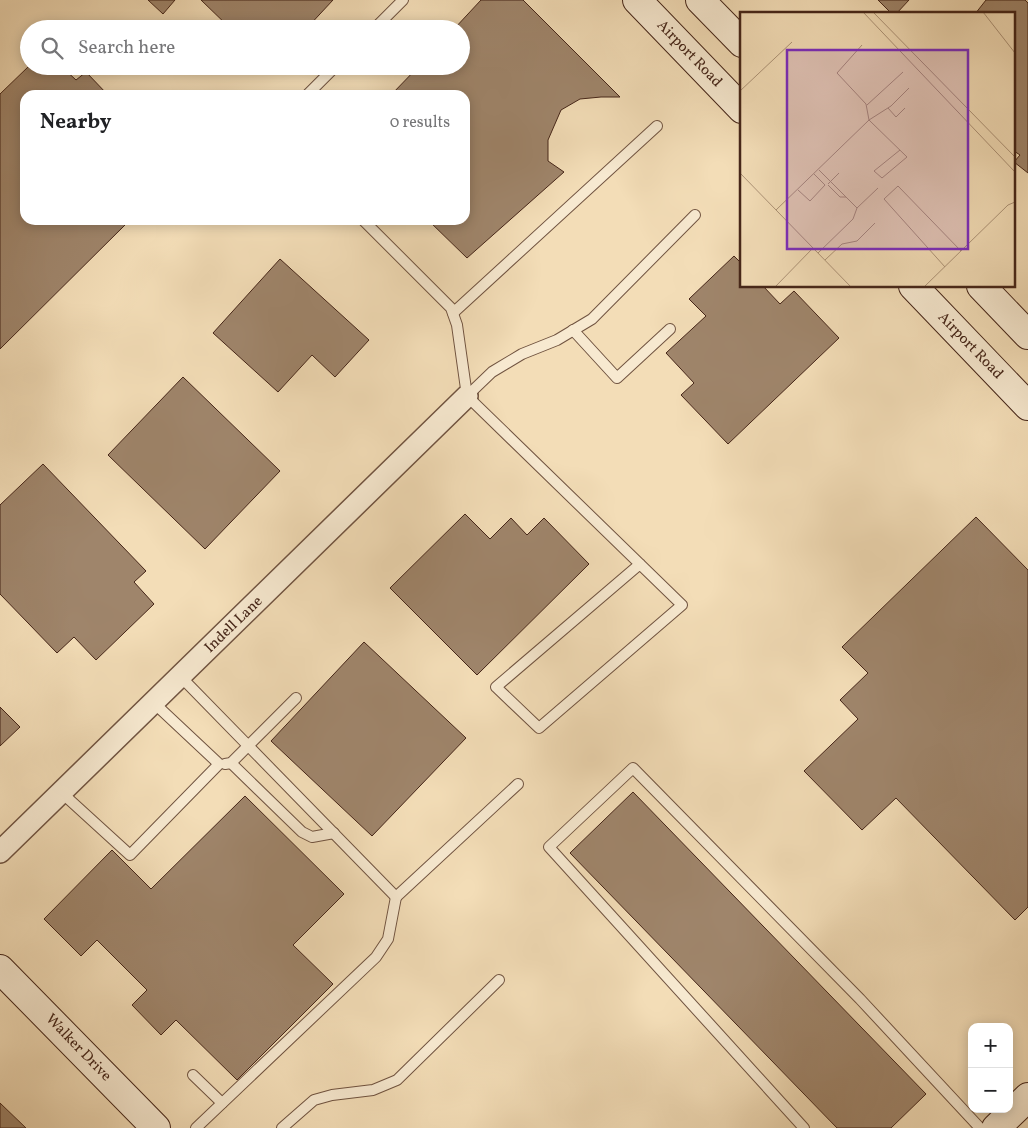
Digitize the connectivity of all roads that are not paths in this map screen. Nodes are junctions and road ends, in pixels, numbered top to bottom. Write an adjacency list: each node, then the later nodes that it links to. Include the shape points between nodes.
1 (403, 0): 4 (lane)
2 (637, 0): 8 (main road, Airport Road)
3 (700, 0): 5 (main road)
4 (383, 20)
5 (740, 40)
6 (327, 75): 7 (lane)
7 (311, 90)
8 (740, 107)
9 (657, 126): 14 (lane)
10 (695, 215): 16 (lane, via 592,319)
11 (368, 225): 14 (lane)
12 (915, 288): 19 (main road, Airport Road)
13 (982, 288): 17 (main road)
14 (453, 312): 18 (lane)
15 (670, 329): 16 (lane, via 617,378)
16 (573, 330): 18 (lane, via 492,372)
17 (1028, 335)
18 (468, 396): 20 (lane); 21 (street, Indell Lane)
19 (1028, 406)
20 (640, 564): 20 (lane, via 496,687 539,728 682,605)
21 (181, 677): 23 (street, Indell Lane); 24 (lane)
22 (296, 698): 24 (lane)
23 (154, 703): 26 (lane); 28 (street, Indell Lane)
24 (249, 746): 25 (lane); 29 (lane)
25 (231, 763): 26 (lane); 29 (lane, via 302,832 312,837)
26 (219, 764): 28 (lane, via 130,855)
27 (518, 784): 31 (lane)
28 (62, 793): 30 (street, Indell Lane)
29 (334, 833): 31 (lane)
30 (0, 852)
31 (396, 897): 36 (lane, via 388,939 376,957)
32 (0, 969): 37 (main road, Walker Drive)
33 (499, 980): 39 (lane, via 397,1080 373,1090 314,1100)
34 (193, 1074): 36 (lane)
35 (1028, 1097): 42 (main road)
36 (222, 1103): 38 (lane)
37 (149, 1125)
38 (196, 1128)
39 (282, 1128)
40 (804, 1128): 41 (lane, via 549,847 633,768 860,999)
41 (980, 1128)
42 (996, 1128)

